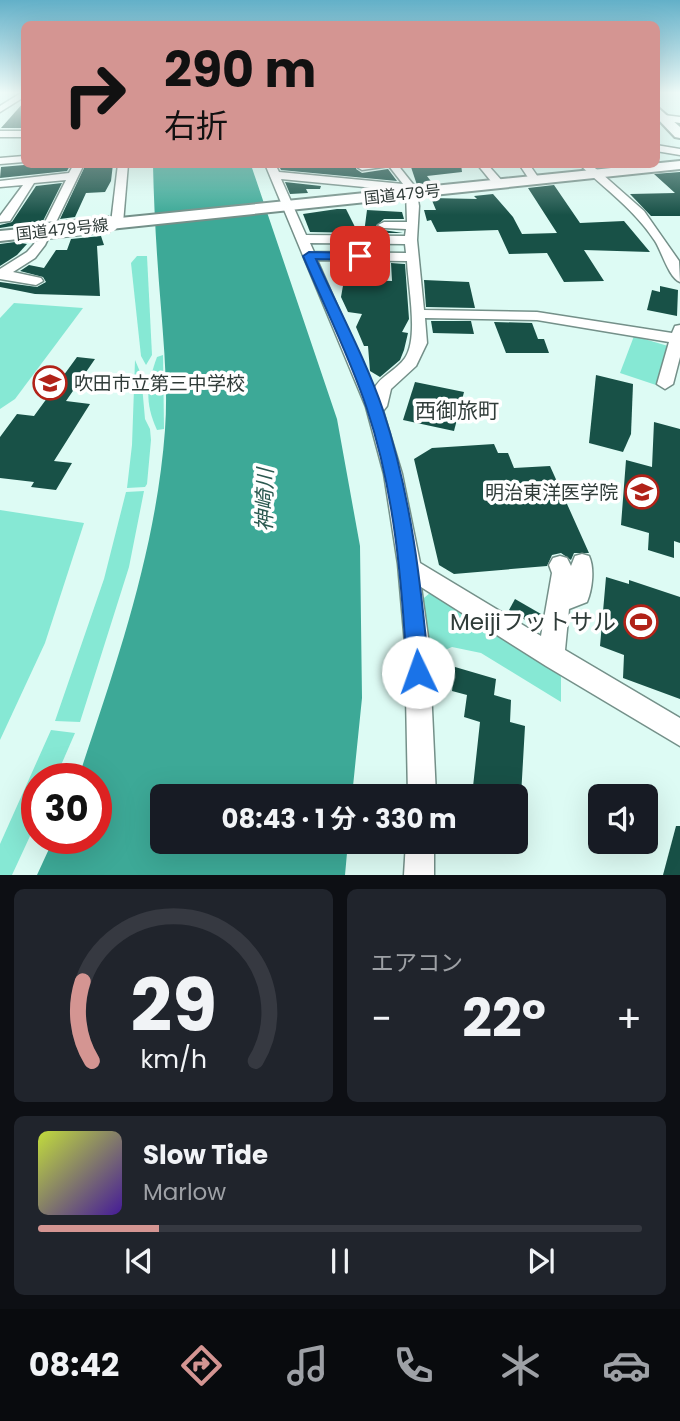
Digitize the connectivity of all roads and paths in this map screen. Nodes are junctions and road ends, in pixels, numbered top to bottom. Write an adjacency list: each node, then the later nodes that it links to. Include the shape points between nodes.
1 (0, 134): 2 (street)
2 (21, 134)
3 (660, 149): 4 (street)
4 (680, 152)
5 (3, 159): 6 (street)
6 (21, 159)
7 (680, 166): 8 (highway, 国道479号)
8 (660, 167)
9 (77, 168): 19 (street)
10 (121, 168): 25 (street)
11 (392, 168): 24 (street)
12 (485, 168): 23 (street)
13 (527, 168): 21 (street)
14 (589, 168): 18 (street)
15 (625, 168): 18 (highway, 国道479号)
16 (46, 169): 20 (street)
17 (272, 169): 24 (street); 26 (street)
18 (597, 174): 21 (highway, 国道479号); 37 (street, via 643,218)
19 (73, 176): 20 (street); 36 (street, via 32,255)
20 (27, 179): 22 (street); 27 (street, via 6,219)
21 (535, 180): 23 (highway, 国道479号)
22 (0, 184)
23 (499, 184): 24 (highway, 国道479号)
24 (411, 190): 26 (highway, 国道479号); 30 (street)
25 (120, 191): 28 (street); 28 (street, via 112,197)
26 (288, 206): 28 (highway, 国道479号); 34 (street)
27 (0, 219)
28 (114, 220): 31 (highway, 国道479号線, bridge)
29 (384, 225): 30 (street)
30 (412, 226): 33 (street)
31 (21, 233): 32 (highway, 国道479号線)
32 (0, 236)
33 (411, 240): 34 (street); 35 (street)
34 (306, 248): 35 (street); 42 (street)
35 (412, 257): 39 (street)
36 (1, 275): 38 (street)
37 (680, 278)
38 (36, 281)
39 (418, 314): 40 (street, via 537,316); 42 (street, via 420,343 411,362 383,387 379,406)
40 (679, 336): 41 (street)
41 (665, 384)
42 (374, 407): 43 (street, via 393,474)
43 (408, 563): 45 (street, via 422,579); 47 (street, via 417,644)
44 (571, 564): 45 (street, via 563,573 552,642)
45 (554, 658): 46 (street)
46 (680, 733)
47 (422, 784)
48 (420, 854): 49 (street)
49 (419, 875)

